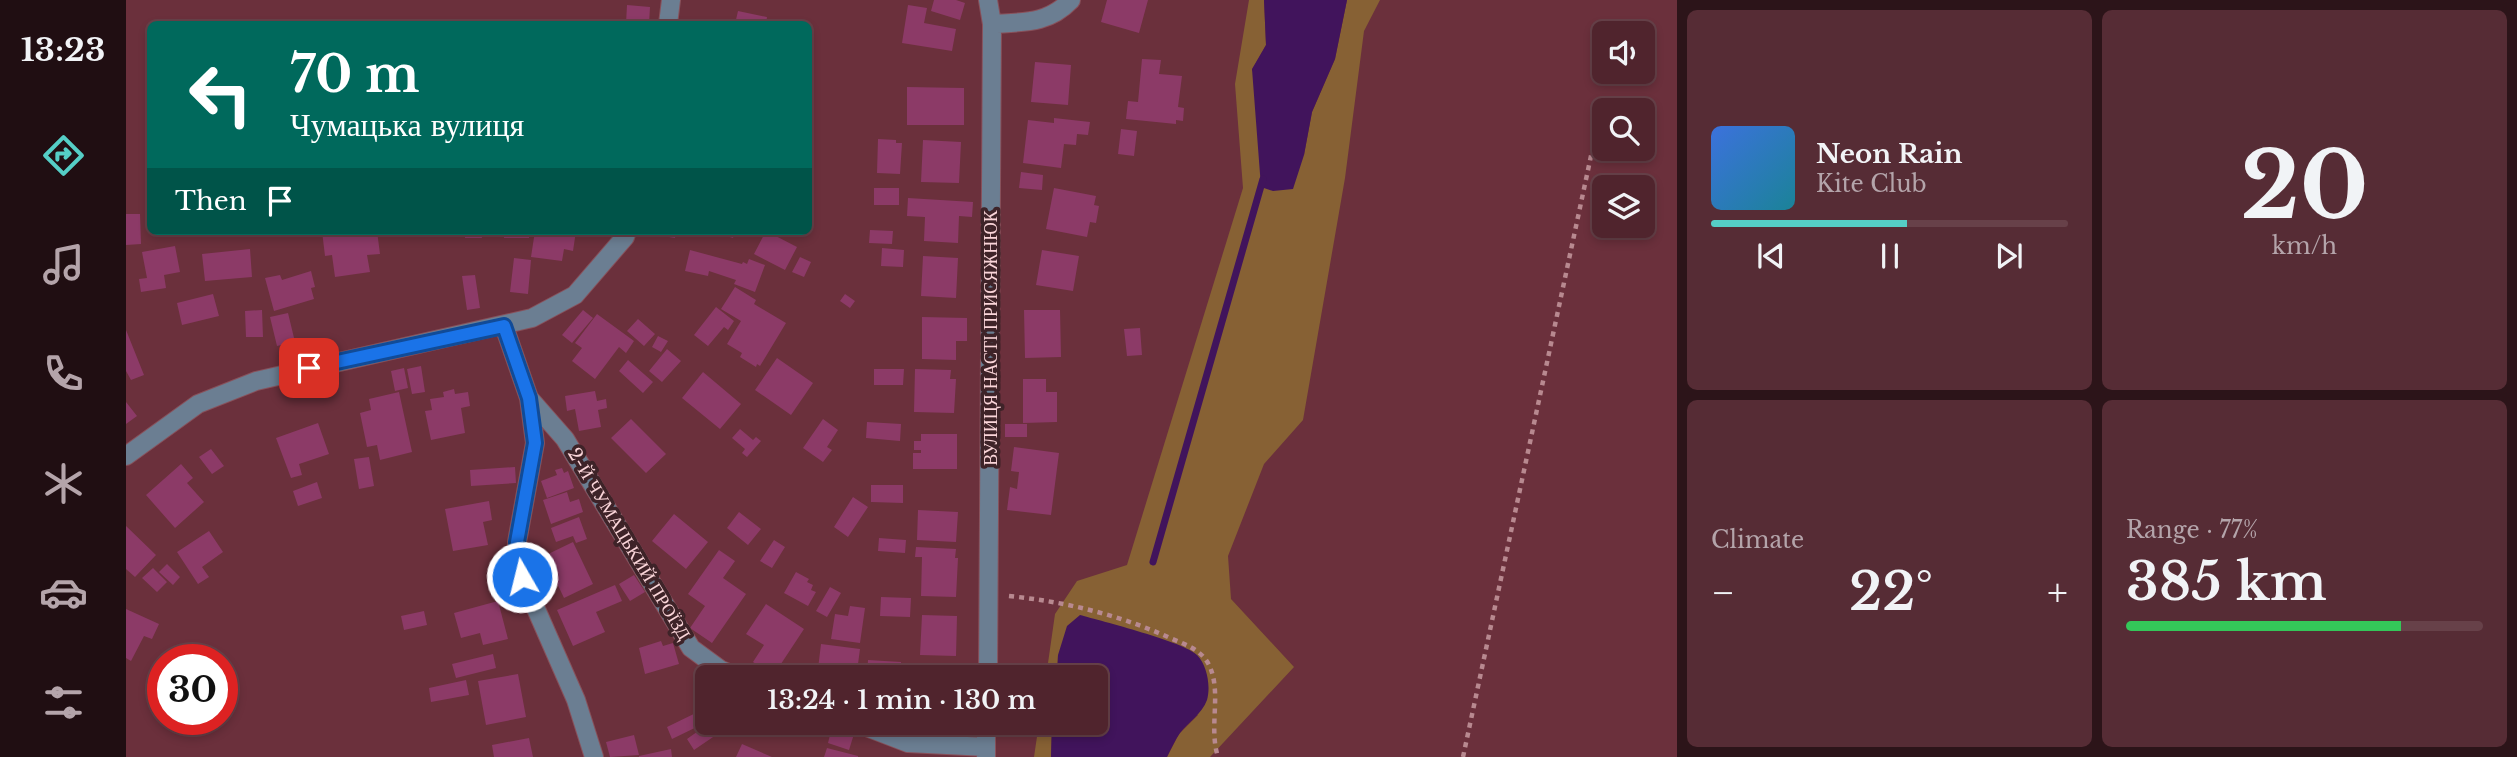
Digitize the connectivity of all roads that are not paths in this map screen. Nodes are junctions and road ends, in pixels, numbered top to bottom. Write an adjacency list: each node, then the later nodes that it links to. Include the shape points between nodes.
1 (671, 0): 4 (street)
2 (988, 0): 5 (street, ВУЛИЦЯ НАСТІ ПРИСЯЖНЮК)
3 (1071, 0): 5 (street, via 1060,12 1034,21)
4 (668, 21)
5 (992, 24): 11 (street, ВУЛИЦЯ НАСТІ ПРИСЯЖНЮК)
6 (626, 235): 7 (street, via 575,295 532,318)
7 (504, 326): 8 (street); 9 (street, via 256,381 198,404)
8 (529, 398): 10 (street, 2-Й ЧУМАЦЬКИЙ ПРОЇЗД, via 565,439 691,648); 14 (street, via 535,443 517,542 522,577 576,700)
9 (126, 456)
10 (714, 665)
11 (988, 665)
12 (887, 735): 13 (street, via 908,743)
13 (986, 752)
14 (594, 757)

